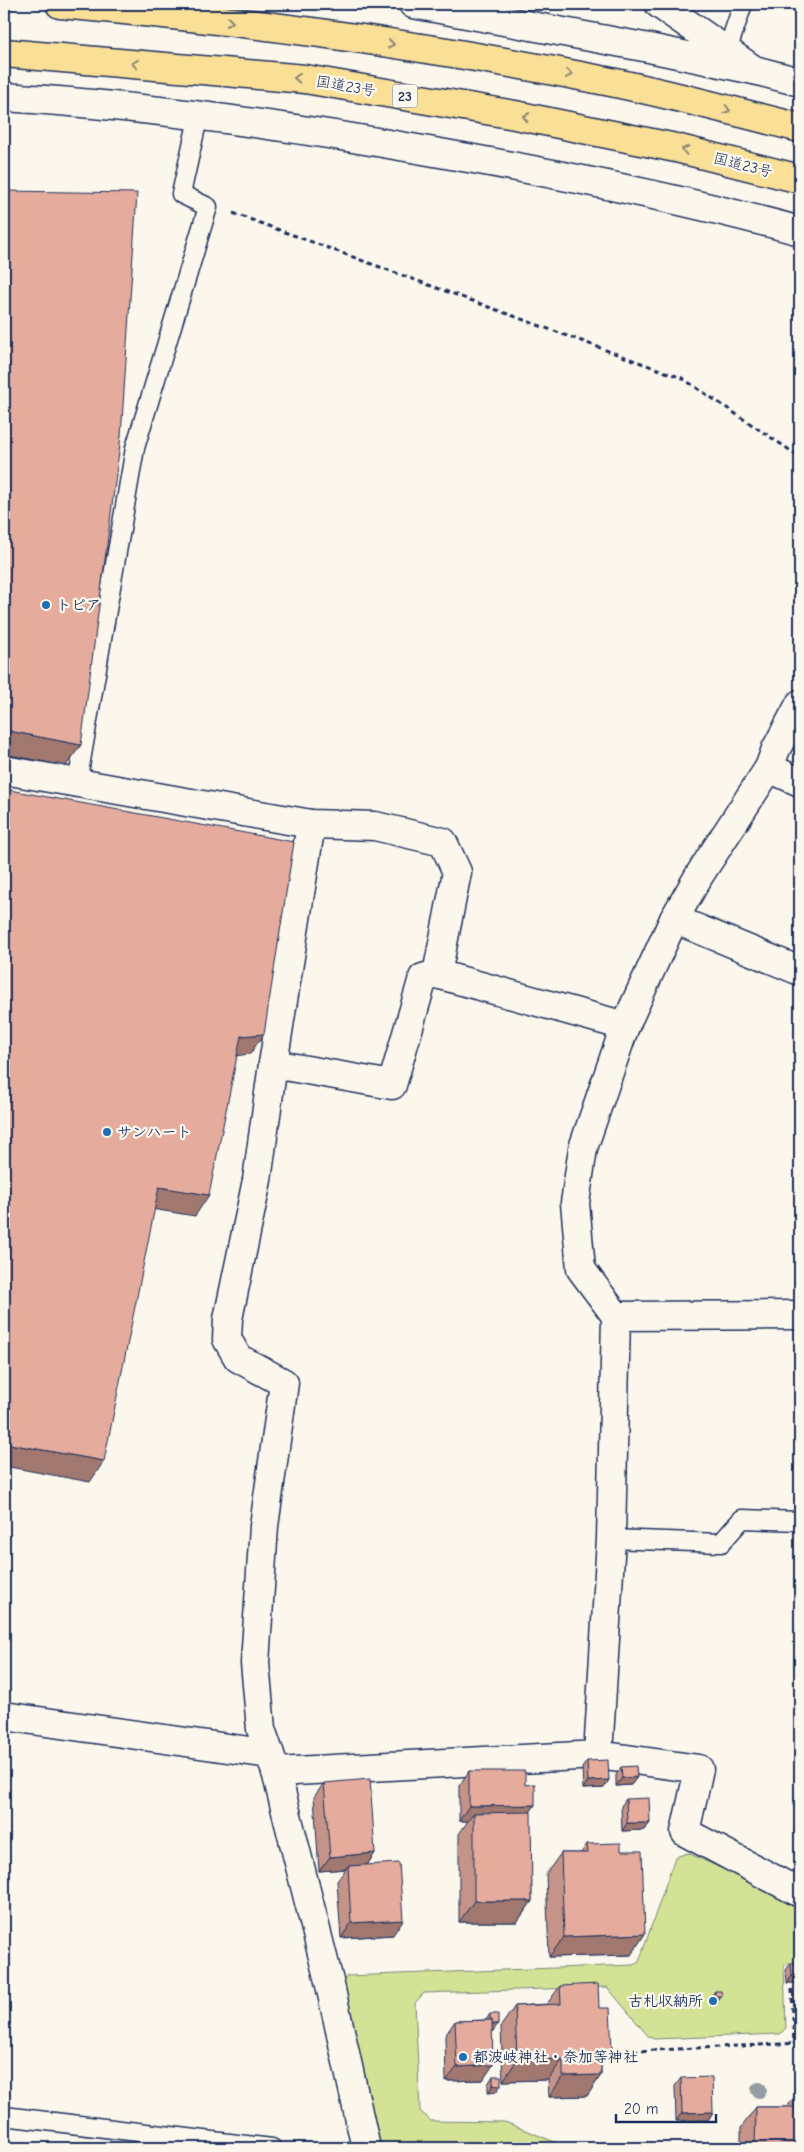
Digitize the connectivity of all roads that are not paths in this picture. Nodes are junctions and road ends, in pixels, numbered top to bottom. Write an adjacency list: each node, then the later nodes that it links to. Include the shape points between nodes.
1 (60, 4): 11 (highway, one-way to 11, via 164,13 424,48 607,81)
2 (414, 4): 7 (street)
3 (659, 4): 5 (street)
4 (743, 4): 5 (lane)
5 (727, 51): 7 (street)
6 (4, 54): 12 (highway, 国道23号 / 23, one-way to 6, via 676,148 534,119 305,79)
7 (754, 70): 8 (street)
8 (800, 82)
9 (4, 97): 10 (street)
10 (198, 114): 13 (street, via 547,171); 18 (lane, via 181,194 208,207 135,448)
11 (800, 128)
12 (800, 179)
13 (800, 231)
14 (800, 704): 15 (street)
15 (769, 768): 17 (street); 20 (street)
16 (4, 770): 18 (street)
17 (800, 782)
18 (77, 784): 19 (street)
19 (311, 824): 22 (street, via 375,826 443,842 458,872); 24 (street)
20 (674, 918): 21 (street); 23 (street)
21 (800, 970)
22 (437, 974): 23 (street); 24 (street, via 424,978 392,1085)
23 (626, 1026): 26 (street, via 583,1148 575,1203 581,1269)
24 (273, 1064): 31 (street, via 257,1180 228,1319 227,1339 238,1358 284,1383 264,1526 255,1663 261,1729)
25 (800, 1315): 26 (street)
26 (616, 1316): 28 (street)
27 (800, 1521): 28 (lane, via 742,1519 721,1543)
28 (611, 1539): 30 (street)
29 (4, 1716): 31 (street)
30 (598, 1755): 31 (street); 32 (street, via 699,1769 685,1832)
31 (273, 1763): 35 (street, via 330,1985)
32 (800, 1892)
33 (4, 2116): 34 (lane)
34 (272, 2148)
35 (366, 2148)

